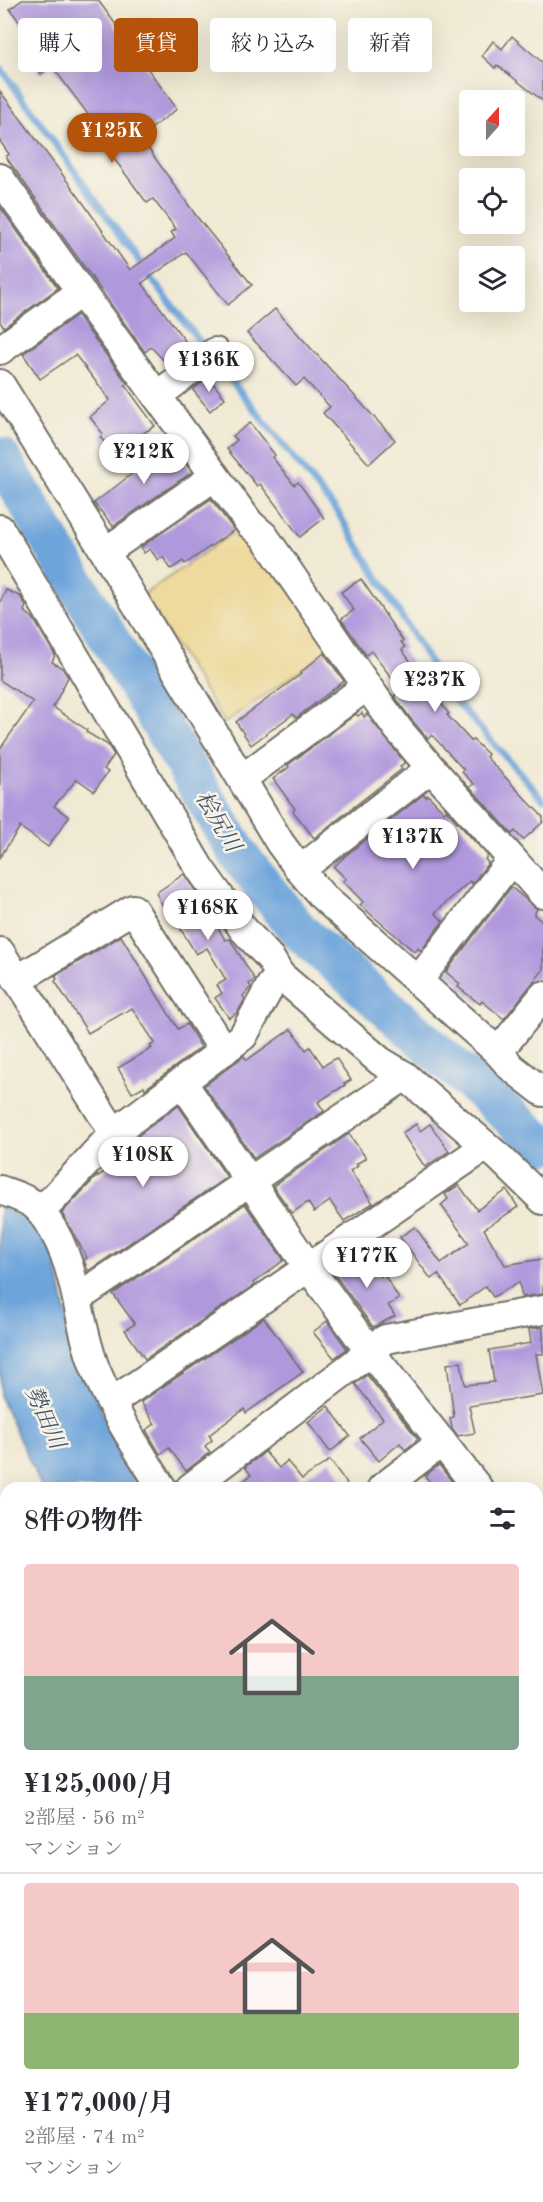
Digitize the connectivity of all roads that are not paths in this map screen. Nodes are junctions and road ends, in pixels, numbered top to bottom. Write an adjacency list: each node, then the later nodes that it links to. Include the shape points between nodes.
1 (0, 178): 2 (street)
2 (81, 292): 3 (street); 6 (street)
3 (0, 350)
4 (208, 356): 6 (street)
5 (0, 384): 9 (street)
6 (158, 395): 7 (street)
7 (215, 476): 9 (street); 11 (street, via 264,537)
8 (0, 529): 10 (street)
9 (105, 552): 13 (street)
10 (8, 565): 18 (street, via 200,869)
11 (367, 686): 12 (street); 13 (street)
12 (431, 768): 14 (street); 15 (street)
13 (243, 778): 15 (street)
14 (512, 859): 16 (street); 20 (street)
15 (300, 870): 20 (street, via 328,903)
16 (543, 894)
17 (0, 952): 19 (street)
18 (280, 975): 22 (street, via 243,1036); 24 (street, via 380,1061)
19 (17, 980): 22 (street, via 133,909); 27 (street)
20 (418, 981): 23 (street)
21 (543, 996): 23 (street)
22 (224, 1051): 25 (street)
23 (498, 1052): 26 (street)
24 (405, 1076): 28 (street); 29 (street)
25 (182, 1082): 27 (street); 29 (street)
26 (543, 1092)
27 (114, 1133): 32 (street, via 50,1202)
28 (486, 1146): 31 (street); 33 (street)
29 (250, 1181): 33 (street); 34 (street)
30 (0, 1190): 32 (street)
31 (543, 1200)
32 (37, 1207): 34 (street, via 64,1250)
33 (309, 1268): 36 (street); 37 (street)
34 (78, 1298): 37 (street, via 89,1350)
35 (543, 1310): 36 (street, via 386,1339)
36 (369, 1350): 38 (street); 40 (street)
37 (112, 1402): 39 (street)
38 (442, 1442): 41 (street); 42 (street)
39 (158, 1482)
40 (198, 1482)
41 (390, 1482)
42 (473, 1482)

